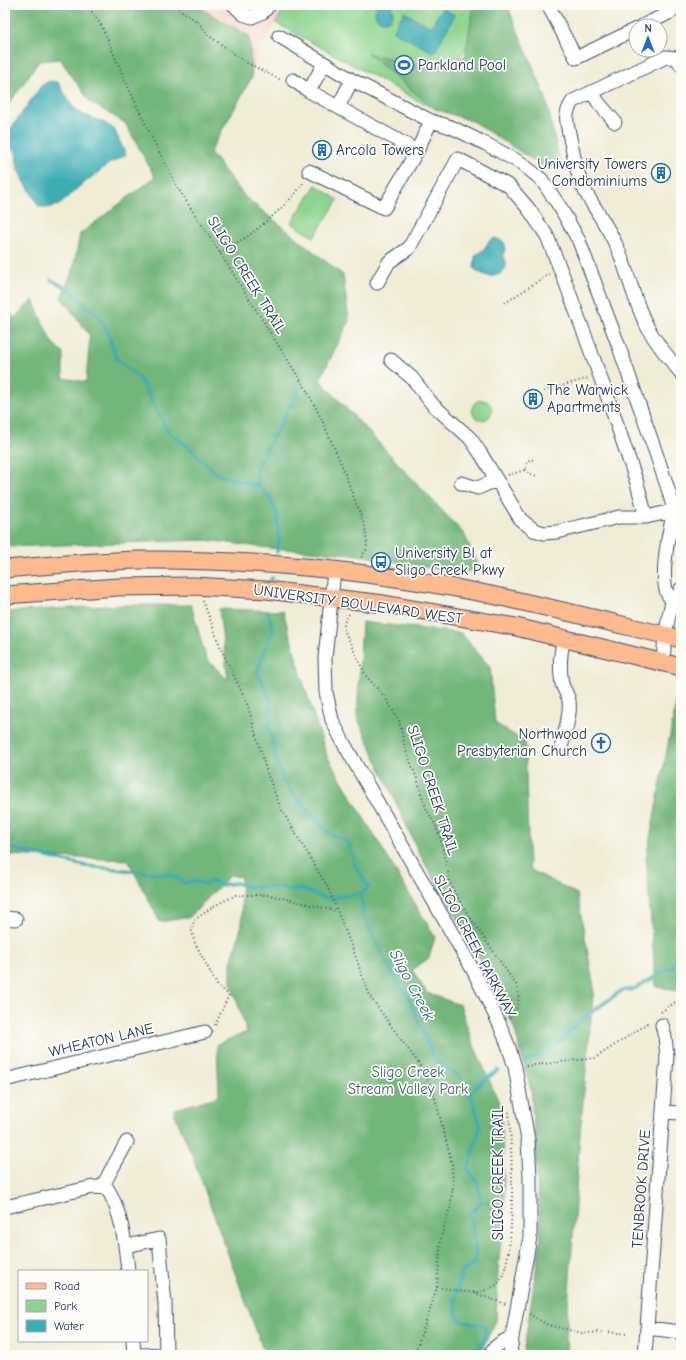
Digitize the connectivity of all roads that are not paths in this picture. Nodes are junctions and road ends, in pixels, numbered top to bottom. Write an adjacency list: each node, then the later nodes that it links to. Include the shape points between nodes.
1 (234, 5): 2 (street, via 243,14 252,17 263,12)
2 (269, 5)
3 (548, 5): 6 (street, via 576,58)
4 (673, 8): 5 (street)
5 (656, 18)
6 (628, 33)
7 (279, 36): 8 (street)
8 (324, 64): 11 (street); 12 (street)
9 (681, 65): 13 (street, via 677,58 666,57)
10 (293, 80): 12 (street)
11 (352, 80): 14 (street); 15 (street)
12 (309, 91): 14 (street)
13 (592, 92): 16 (street); 21 (street, via 573,101 567,110 566,117 579,176 618,249 646,326)
14 (338, 107): 17 (street)
15 (431, 122): 17 (street); 24 (street, via 451,127 521,163 541,179 560,207 579,241 594,278)
16 (615, 122)
17 (417, 151): 18 (street, via 384,208)
18 (309, 171)
19 (377, 283): 25 (street, via 389,262 409,248 458,159 509,186 528,208 546,236 565,281 637,483)
20 (391, 360): 22 (street, via 412,378 433,405 470,438)
21 (681, 373)
22 (496, 480): 23 (street, via 478,488); 25 (street, via 521,520 544,534 619,517)
23 (461, 483)
24 (677, 510): 25 (street); 26 (street); 32 (street, via 667,538 665,577 667,593)
25 (646, 517)
26 (681, 535)
27 (5, 569): 28 (main road, UNIVERSITY BOULEVARD WEST, via 142,560 280,565)
28 (334, 571): 31 (street, SLIGO CREEK PARKWAY); 33 (main road, UNIVERSITY BOULEVARD WEST, via 476,592)
29 (681, 590): 32 (street)
30 (5, 595): 31 (main road, UNIVERSITY BOULEVARD WEST, via 118,587 194,586)
31 (332, 597): 34 (main road, UNIVERSITY BOULEVARD WEST, via 446,614); 50 (street, SLIGO CREEK PARKWAY, via 326,658 326,692 332,720 473,970 499,1023 515,1067 528,1140 530,1237)
32 (672, 601): 33 (street)
33 (673, 637): 35 (street)
34 (564, 638): 35 (main road, UNIVERSITY BOULEVARD WEST); 37 (street, via 560,667 563,686 569,700 569,713)
35 (663, 662): 36 (main road, UNIVERSITY BOULEVARD WEST)
36 (681, 667)
37 (562, 744)
38 (657, 1020): 41 (street, TENBROOK DRIVE, via 665,1037 667,1056)
39 (205, 1032): 40 (street, WHEATON LANE)
40 (5, 1080)
41 (663, 1112): 42 (street); 48 (street, TENBROOK DRIVE)
42 (681, 1113)
43 (127, 1142): 44 (street, via 109,1174)
44 (105, 1188): 45 (street, via 93,1187); 46 (street, via 114,1199)
45 (5, 1207)
46 (126, 1246): 47 (street); 53 (street, via 159,1239 165,1304 166,1354)
47 (128, 1270)
48 (647, 1328): 49 (street); 56 (street, TENBROOK DRIVE)
49 (681, 1332)
50 (512, 1337): 54 (street, via 491,1351); 55 (street, SLIGO CREEK PARKWAY)
51 (133, 1342): 52 (street)
52 (134, 1355)
53 (140, 1355)
54 (490, 1355)
55 (510, 1355)
56 (645, 1355)

